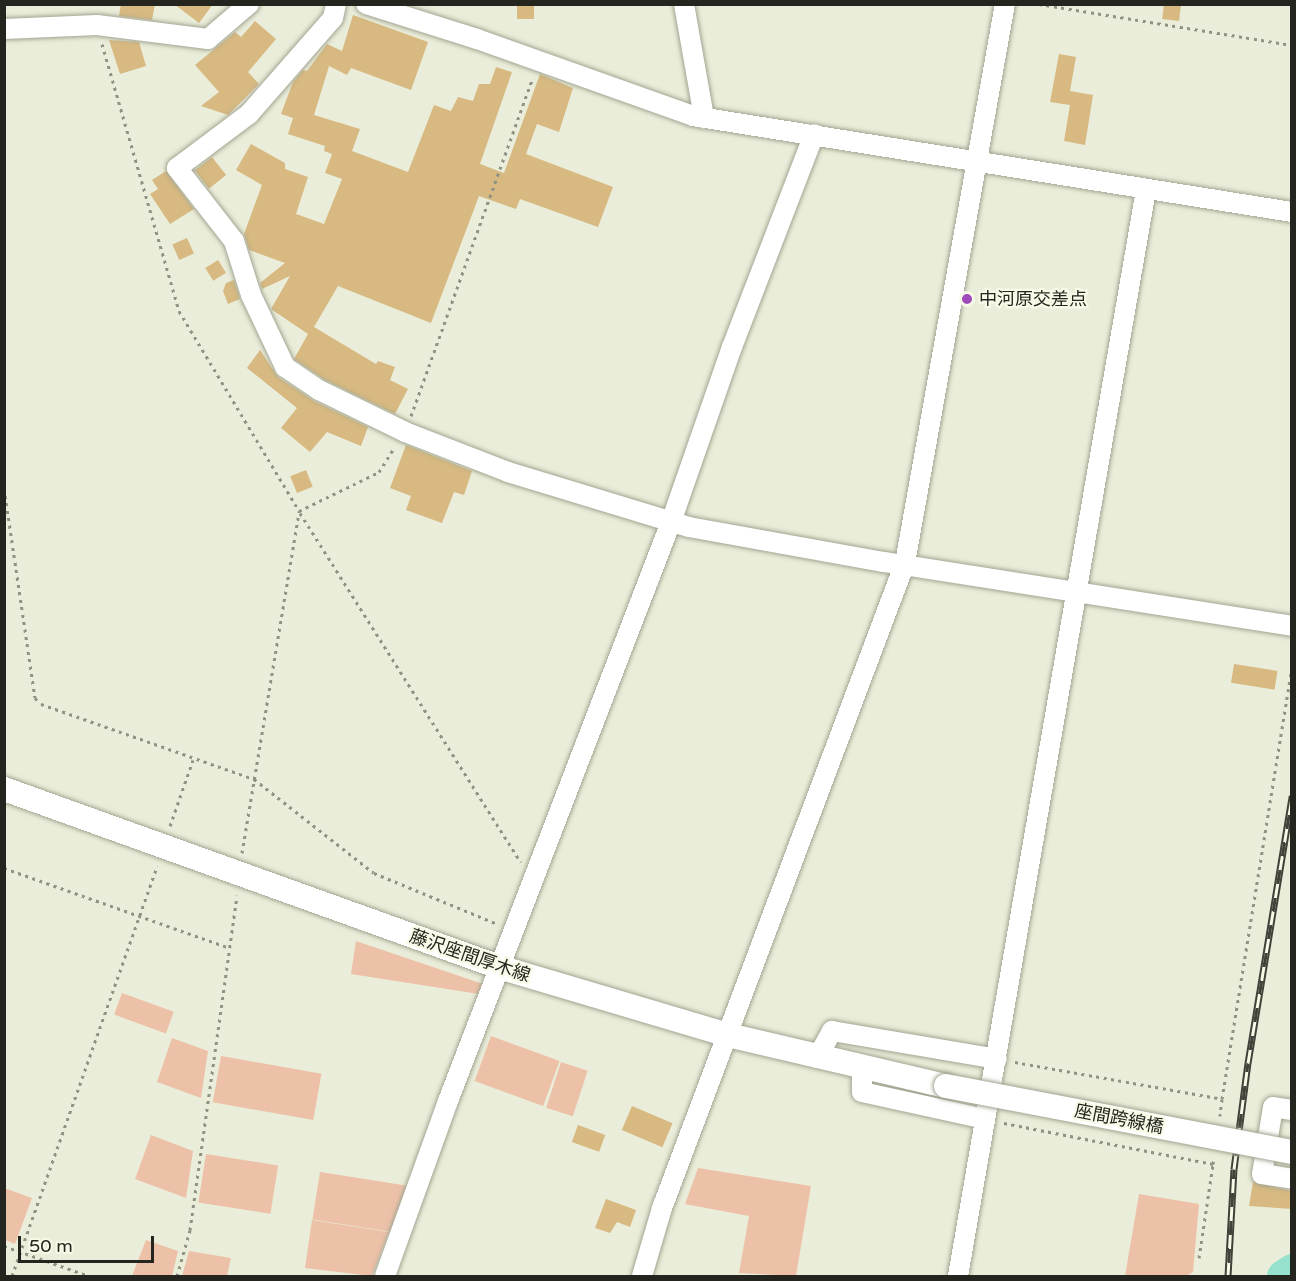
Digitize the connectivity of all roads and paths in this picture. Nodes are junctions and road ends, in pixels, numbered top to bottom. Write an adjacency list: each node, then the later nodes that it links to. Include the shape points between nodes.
1 (249, 4): 7 (street, via 208,39)
2 (336, 4): 16 (street, via 333,18 249,114 177,168 234,241 285,367 319,390)
3 (366, 4): 10 (street)
4 (684, 4): 11 (street)
5 (1005, 4): 13 (street)
6 (1039, 4): 9 (path)
7 (97, 26): 8 (street); 18 (path, via 179,311)
8 (4, 29)
9 (1292, 45)
10 (539, 61): 11 (street); 16 (path)
11 (704, 118): 12 (street)
12 (814, 134): 13 (street); 19 (street, via 732,347)
13 (978, 162): 14 (street); 20 (street)
14 (1146, 190): 15 (street); 21 (street)
15 (1292, 212)
16 (405, 432): 18 (path, via 379,472); 19 (street, via 508,472)
17 (4, 488): 24 (path, via 35,698 41,704)
18 (299, 511): 25 (path); 30 (path)
19 (671, 522): 20 (street); 30 (street)
20 (905, 563): 21 (street); 35 (street)
21 (1074, 590): 22 (street); 37 (street)
22 (1292, 626)
23 (1292, 666): 40 (path)
24 (193, 760): 25 (path); 27 (path)
25 (254, 779): 29 (path); 32 (path, via 374,873)
26 (4, 789): 27 (main road, 藤沢座間厚木線)
27 (163, 848): 29 (main road, 藤沢座間厚木線); 31 (path)
28 (4, 868): 31 (path)
29 (238, 875): 33 (path); 34 (main road, 藤沢座間厚木線)
30 (534, 882): 32 (street)
31 (141, 916): 33 (path); 47 (path)
32 (516, 931): 34 (street)
33 (230, 948): 51 (path, via 190,1230)
34 (502, 968): 35 (main road, 藤沢座間厚木線); 52 (street, via 448,1101)
35 (728, 1035): 36 (main road, 藤沢座間厚木線); 53 (street, via 662,1208)
36 (817, 1058): 37 (street, via 832,1031); 38 (main road, 藤沢座間厚木線)
37 (997, 1059): 42 (street)
38 (862, 1068): 39 (main road, 藤沢座間厚木線); 42 (street, via 862,1092)
39 (946, 1086): 43 (main road, 座間跨線橋, bridge)
40 (1222, 1099)
41 (1292, 1110): 45 (street, via 1273,1107 1262,1174)
42 (985, 1119): 54 (street)
43 (1292, 1152)
44 (1213, 1164): 48 (path)
45 (1292, 1179)
46 (4, 1246): 47 (path)
47 (21, 1252): 49 (path); 50 (path)
48 (1199, 1258)
49 (12, 1276)
50 (89, 1276)
51 (177, 1276)
52 (386, 1276)
53 (642, 1276)
54 (958, 1276)

